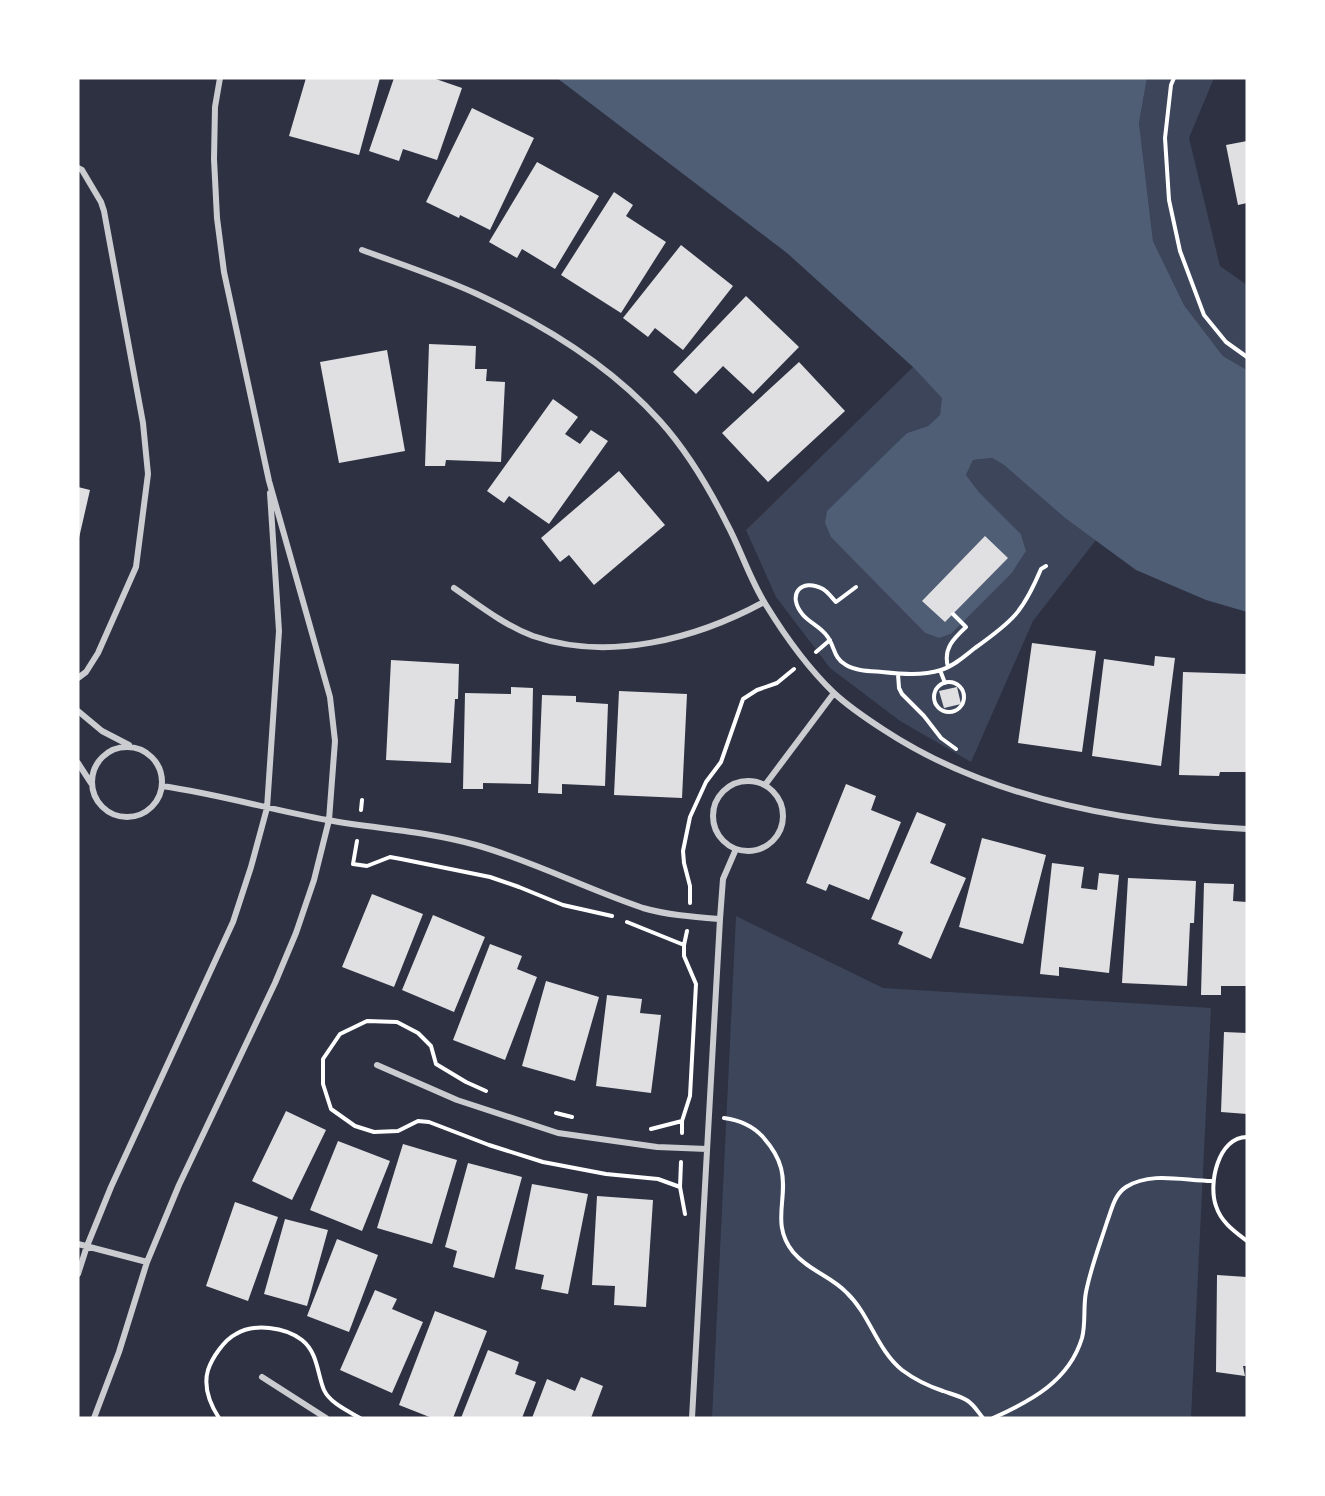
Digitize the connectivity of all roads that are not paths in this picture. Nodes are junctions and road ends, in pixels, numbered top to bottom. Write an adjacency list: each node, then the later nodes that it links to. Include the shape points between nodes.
1 (220, 78): 4 (street, via 215,107 217,218 224,272)
2 (78, 168): 7 (street, via 104,211 143,423 148,474 136,567 98,653)
3 (362, 250): 6 (street, via 475,293 543,328 607,370 660,421 700,474)
4 (269, 481): 15 (street, via 279,631); 16 (street, via 330,697 335,741)
5 (454, 588): 6 (street, via 502,621 534,636 568,644 611,646 655,643 694,633)
6 (764, 602): 8 (street, via 793,645)
7 (78, 678)
8 (834, 693): 13 (street); 17 (street, via 917,751 1004,787 1165,824)
9 (78, 711): 10 (street, via 102,731)
10 (132, 747): 12 (street, via 110,750 100,758 93,769); 14 (street, via 144,751 157,764)
11 (78, 764): 12 (street)
12 (91, 784): 14 (street, via 98,804 114,816 126,818 146,813 161,794)
13 (765, 784): 18 (street, via 782,803 782,828 777,838 760,850); 18 (street, via 753,780 732,784 715,802 715,829 720,838)
14 (162, 786): 15 (street, via 202,791)
15 (267, 808): 16 (street); 23 (street, via 233,922)
16 (329, 820): 19 (street, via 475,845 645,908); 24 (street, via 314,880 275,983)
17 (1247, 829)
18 (736, 849): 19 (street, via 723,879)
19 (720, 919): 21 (street)
20 (377, 1065): 21 (street, via 457,1100 558,1133)
21 (707, 1149): 29 (street)
22 (78, 1244): 23 (street)
23 (87, 1246): 24 (street); 25 (street)
24 (147, 1262): 27 (street)
25 (78, 1274)
26 (262, 1377): 28 (street)
27 (94, 1418)
28 (326, 1418)
29 (692, 1418)

